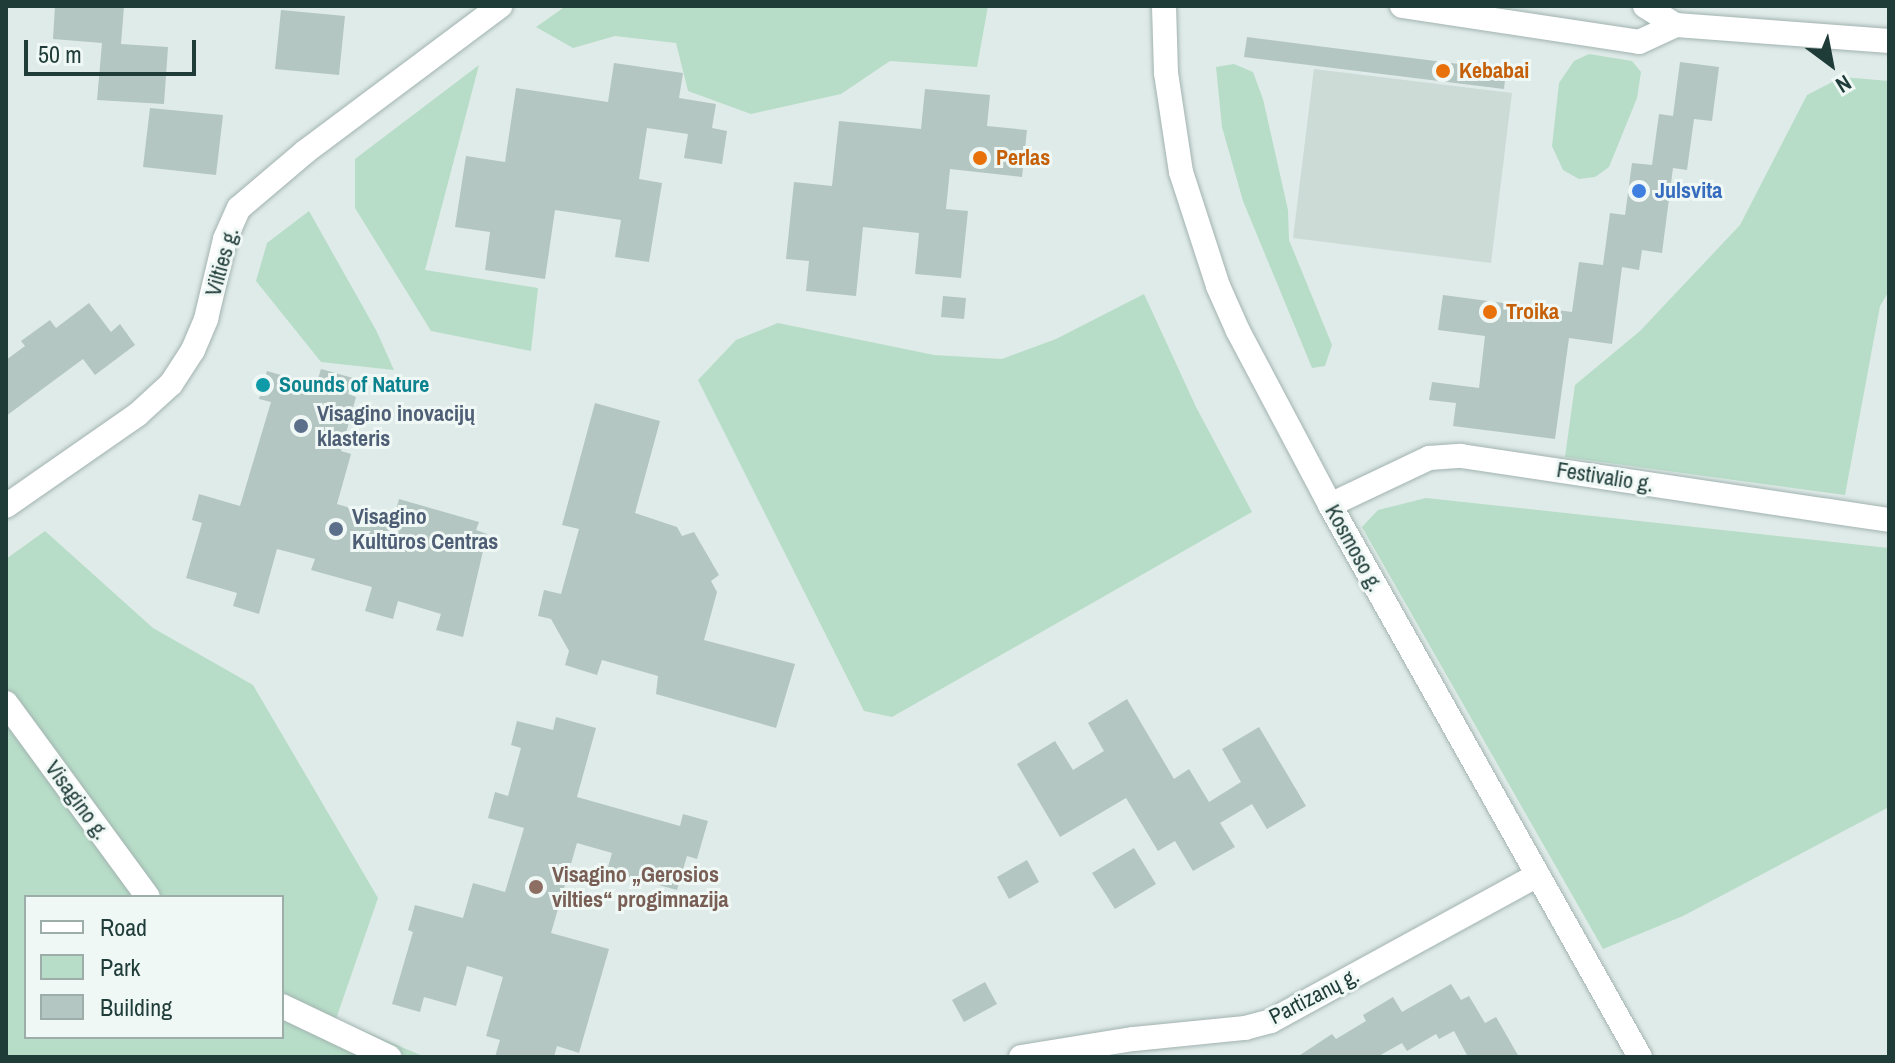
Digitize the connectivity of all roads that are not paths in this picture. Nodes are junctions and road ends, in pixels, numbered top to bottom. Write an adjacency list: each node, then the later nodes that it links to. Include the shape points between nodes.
1 (500, 6): 8 (street, Vilties g., via 239,208 225,239 206,319 171,384 137,415)
2 (1164, 6): 7 (street, Kosmoso g., via 1173,130 1203,244 1238,331)
3 (1402, 6): 5 (street, via 1639,42)
4 (1645, 6): 5 (street)
5 (1676, 25): 6 (street)
6 (1889, 41)
7 (1330, 505): 9 (street, Festivalio g., via 1429,458 1461,456); 11 (street, Kosmoso g.)
8 (6, 506)
9 (1889, 520)
10 (6, 703): 12 (street, Visagino g.)
11 (1538, 875): 15 (street, Partizanų g., via 1271,1021); 16 (street, Kosmoso g.)
12 (147, 895)
13 (284, 1007): 14 (street)
14 (389, 1057)
15 (1021, 1057)
16 (1640, 1057)

